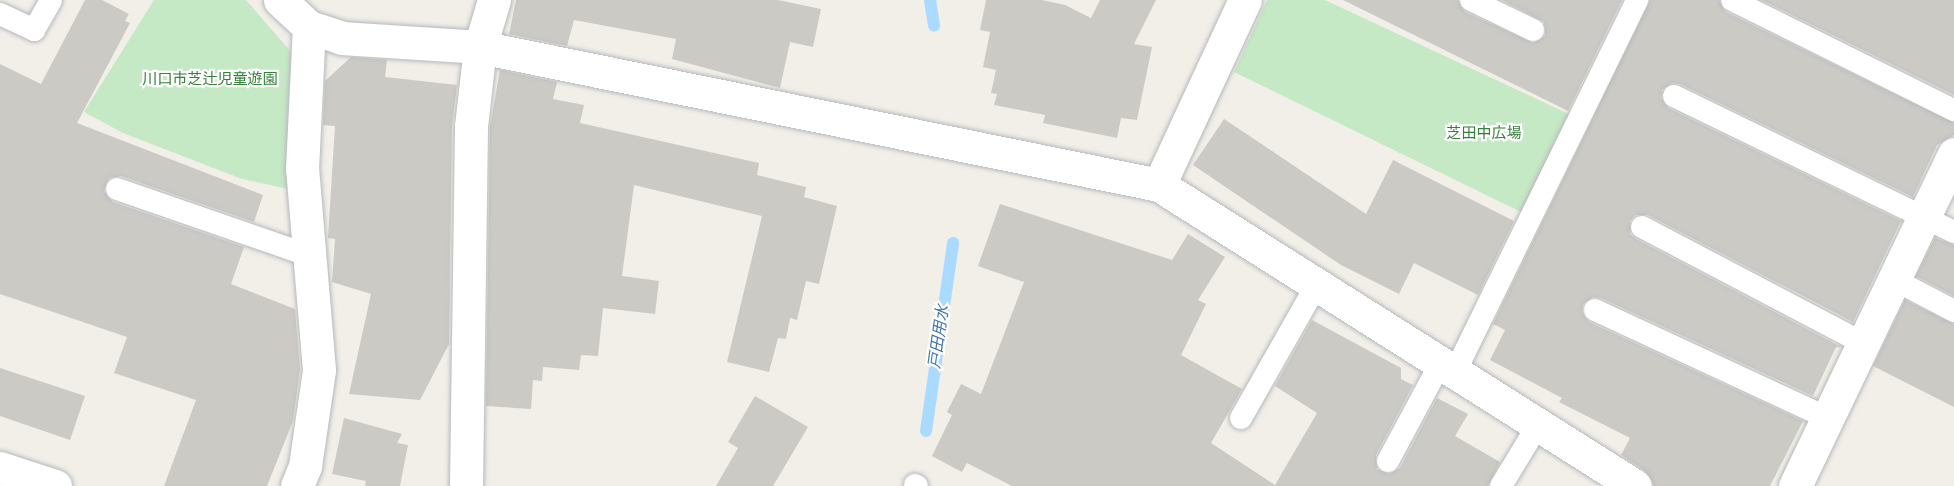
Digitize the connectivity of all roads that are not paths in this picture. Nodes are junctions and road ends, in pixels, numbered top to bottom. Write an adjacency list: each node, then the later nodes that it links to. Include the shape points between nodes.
1 (51, 0): 8 (lane, via 34,30)
2 (280, 0): 9 (street)
3 (494, 0): 11 (street)
4 (1245, 0): 15 (street)
5 (1471, 0): 10 (lane)
6 (1637, 0): 26 (lane)
7 (1732, 0): 13 (lane)
8 (0, 14)
9 (309, 27): 11 (street, via 342,38); 20 (street, via 302,169)
10 (1533, 30)
11 (480, 47): 15 (street); 35 (street, via 471,126 467,248)
12 (1674, 96): 17 (lane)
13 (1954, 110)
14 (1954, 154): 17 (street)
15 (1159, 185): 22 (street)
16 (117, 189): 20 (lane)
17 (1924, 217): 19 (lane); 21 (street)
18 (1642, 227): 25 (lane)
19 (1954, 232)
20 (308, 255): 34 (street, via 320,370 305,466)
21 (1893, 279): 24 (lane); 25 (street)
22 (1317, 284): 26 (street); 28 (lane)
23 (1595, 310): 27 (lane)
24 (1954, 311)
25 (1863, 343): 27 (street)
26 (1448, 367): 29 (street); 30 (lane)
27 (1826, 417): 32 (street)
28 (1241, 418)
29 (1538, 425): 36 (lane); 37 (street)
30 (1388, 461)
31 (0, 468): 33 (street)
32 (1802, 484)
33 (56, 486)
34 (297, 486)
35 (466, 486)
36 (1502, 486)
37 (1635, 486)

